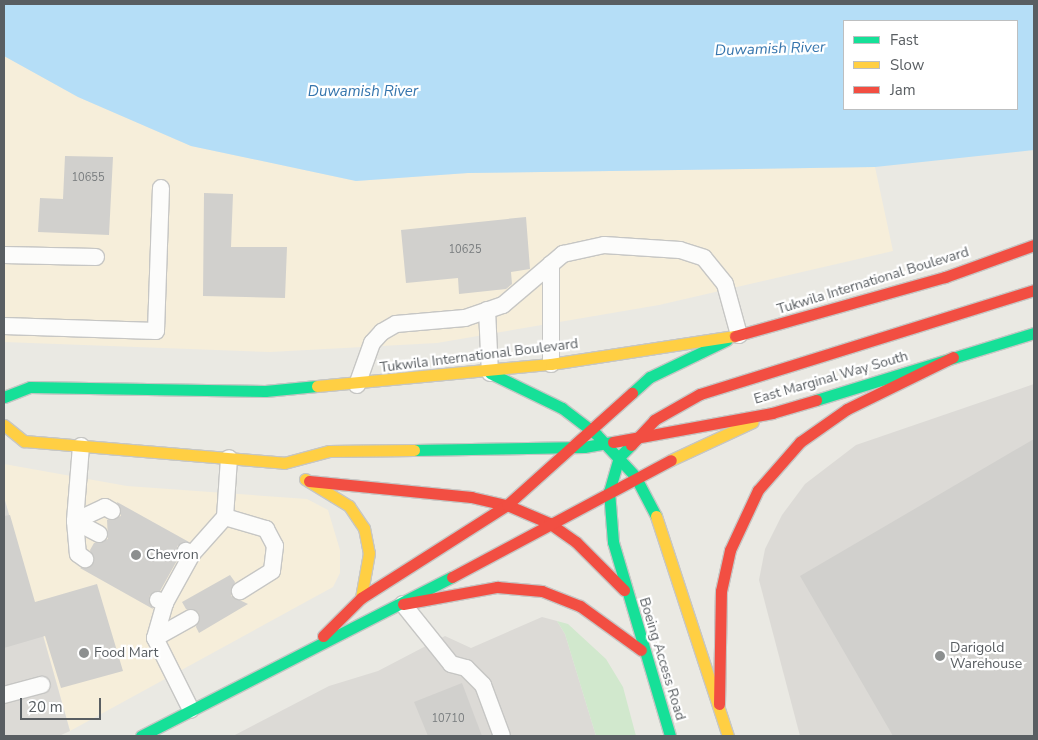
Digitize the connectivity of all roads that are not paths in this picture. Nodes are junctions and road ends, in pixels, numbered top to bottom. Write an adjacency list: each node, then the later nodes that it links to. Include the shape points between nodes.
1 (161, 188): 8 (lane, via 156,331)
2 (1034, 246): 10 (main road, Tukwila International Boulevard, via 945,277)
3 (4, 255): 4 (lane)
4 (96, 257)
5 (551, 264): 7 (lane, via 503,304); 10 (lane, via 563,254 604,245 680,250 704,258 724,284); 12 (lane)
6 (1034, 290): 19 (main road, via 708,391 654,420)
7 (487, 310): 13 (lane); 14 (lane, via 465,318 396,324 382,332 372,342)
8 (4, 326)
9 (1034, 333): 11 (main road, East Marginal Way South)
10 (739, 334): 12 (main road, Tukwila International Boulevard); 18 (main road, via 650,377)
11 (953, 357): 16 (main road, East Marginal Way South); 46 (main road, via 847,409 800,442 758,490 730,550 721,591)
12 (551, 364): 13 (main road, Tukwila International Boulevard)
13 (490, 373): 14 (main road, Tukwila International Boulevard); 18 (main road, via 562,408)
14 (358, 385): 15 (main road, Tukwila International Boulevard, via 265,391 30,387)
15 (4, 396)
16 (772, 413): 19 (main road, East Marginal Way South); 26 (main road)
17 (4, 425): 21 (main road, via 24,441)
18 (589, 428): 20 (main road); 22 (main road)
19 (634, 439): 20 (main road); 23 (main road)
20 (607, 444): 22 (main road); 23 (main road)
21 (80, 446): 24 (main road); 32 (lane)
22 (567, 448): 25 (main road, via 329,451); 29 (main road)
23 (619, 457): 26 (main road); 28 (main road)
24 (229, 458): 25 (main road); 31 (lane)
25 (284, 463): 27 (main road)
26 (635, 476): 28 (main road); 46 (main road, via 664,531)
27 (309, 481): 29 (main road, via 471,496); 38 (main road, via 349,506 364,528 369,552)
28 (609, 491): 33 (main road); 37 (main road, Boeing Access Road, via 613,542)
29 (507, 505): 33 (main road); 38 (main road)
30 (112, 511): 32 (lane, via 105,507)
31 (225, 517): 36 (lane, via 266,529 275,546 272,571); 41 (lane, via 189,553 175,577 162,601)
32 (75, 521): 34 (lane); 35 (lane, via 78,554)
33 (549, 523): 37 (main road, via 590,554); 39 (main road)
34 (99, 534)
35 (85, 559)
36 (240, 591)
37 (626, 591): 43 (main road, Boeing Access Road)
38 (361, 598): 42 (main road, via 334,620)
39 (402, 604): 42 (main road); 43 (main road, via 497,587 542,591 580,606); 49 (lane, via 451,664 466,668 483,685)
40 (191, 618): 41 (lane)
41 (155, 638): 47 (lane)
42 (317, 644): 47 (main road)
43 (642, 650): 50 (main road, Boeing Access Road)
44 (42, 685): 45 (lane)
45 (4, 695)
46 (719, 704): 51 (main road)
47 (191, 710): 48 (main road)
48 (141, 736)
49 (502, 736)
50 (670, 736)
51 (728, 736)

